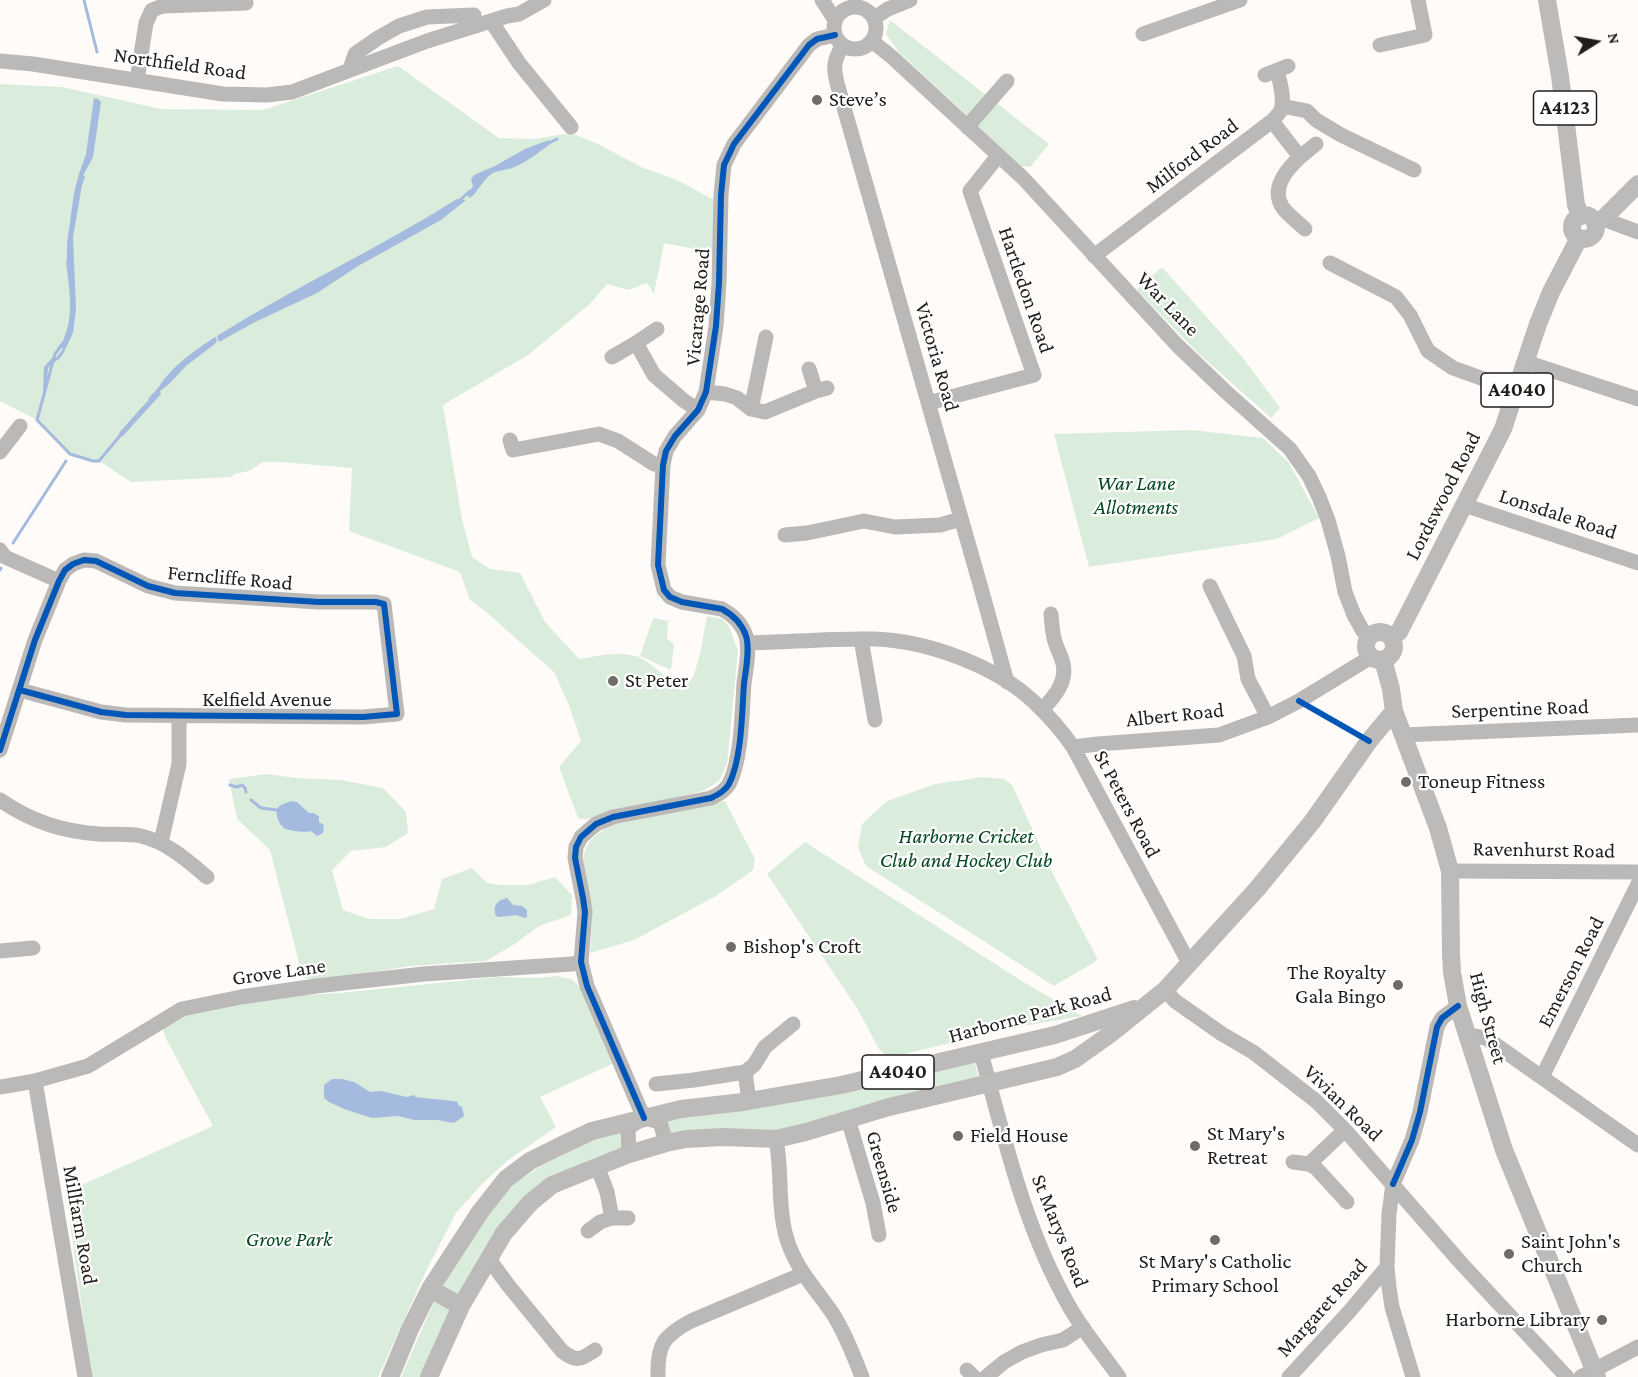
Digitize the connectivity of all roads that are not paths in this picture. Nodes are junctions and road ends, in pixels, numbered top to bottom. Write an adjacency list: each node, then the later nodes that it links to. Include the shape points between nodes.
1 (468, 0): 12 (street)
2 (544, 0): 12 (street, Northfield Road, via 519,15)
3 (822, 0): 13 (street)
4 (910, 0): 11 (street)
5 (1240, 0): 10 (street)
6 (1418, 0): 16 (street, via 1425,35)
7 (1547, 0): 32 (main road, A4123, via 1576,205)
8 (246, 3): 20 (street, via 163,6 152,10)
9 (849, 4): 11 (street, via 865,9); 13 (street, via 842,11)
10 (1219, 4): 14 (street)
11 (874, 18): 15 (street, via 876,30)
12 (481, 20): 18 (street, Northfield Road); 18 (street, Northfield Road, via 427,17 399,26 355,54); 24 (street)
13 (837, 33): 15 (street, via 855,50); 43 (street, Vicarage Road, via 809,45 734,144 724,165 716,326); 45 (street, Victoria Road, via 834,71)
14 (1143, 34)
15 (872, 41): 25 (street, War Lane)
16 (1380, 45)
17 (0, 61): 20 (street, Northfield Road)
18 (350, 69): 20 (street, Northfield Road, via 292,92 267,95 223,94)
19 (1277, 70): 22 (street)
20 (136, 80)
21 (1007, 81): 25 (street)
22 (1282, 106): 23 (street, Milford Road); 29 (street, via 1307,111 1341,135)
23 (1272, 121): 28 (street); 34 (street, Milford Road)
24 (571, 127)
25 (967, 127): 27 (street, War Lane)
26 (1316, 144): 28 (street)
27 (998, 156): 34 (street, War Lane); 45 (street, Hartledon Road, via 970,191 1034,375)
28 (1300, 157): 31 (street, via 1281,180 1278,194 1283,208)
29 (1414, 170)
30 (1638, 184): 32 (main road)
31 (1301, 219)
32 (1593, 219): 33 (street); 40 (main road, Lordswood Road / A4040, via 1574,221 1572,229 1579,238 1554,285)
33 (1638, 232)
34 (1094, 256): 61 (street, War Lane, via 1177,345 1290,448 1320,497 1345,592 1363,631)
35 (1330, 263): 42 (street, via 1360,286 1396,297 1428,351 1453,368)
36 (657, 329): 38 (street)
37 (766, 337): 46 (street)
38 (636, 343): 39 (street); 47 (street, via 654,375)
39 (612, 357)
40 (1526, 362): 42 (main road, Lordswood Road / A4040); 44 (street)
41 (809, 369): 46 (street, via 822,390 765,412)
42 (1517, 391): 52 (main road, Lordswood Road / A4040, via 1503,429)
43 (706, 392): 46 (street, via 737,398); 47 (street, Vicarage Road)
44 (1638, 399)
45 (928, 404): 53 (street, Victoria Road)
46 (751, 409)
47 (698, 410): 51 (street, Vicarage Road, via 675,435)
48 (20, 426): 50 (street)
49 (513, 451): 51 (street, via 599,434 654,464)
50 (0, 452)
51 (663, 465): 64 (street, Vicarage Road, via 658,565 664,590 682,602 727,612 742,627)
52 (1464, 505): 56 (street, Lonsdale Road); 62 (main road, Lordswood Road / A4040, via 1399,632)
53 (962, 519): 54 (street, via 940,525 895,527 864,521 806,527); 66 (street, Victoria Road)
54 (785, 535)
55 (0, 550): 57 (street, via 5,557)
56 (1638, 563)
57 (58, 581): 59 (street, Ferncliffe Road, via 65,570 84,560 96,561 148,586 175,593); 67 (street, Ferncliffe Road)
58 (1210, 586): 71 (street)
59 (376, 602): 70 (street, Kelfield Avenue, via 384,604 397,714)
60 (1051, 614): 68 (street, via 1064,675 1056,694)
61 (1370, 635): 62 (main road, via 1381,631); 65 (main road, via 1366,651)
62 (1392, 638): 65 (main road, via 1391,655)
63 (861, 639): 64 (street, St Peters Road); 66 (street, St Peters Road, via 924,647 976,664); 72 (street)
64 (747, 643): 85 (street, via 739,743 732,778 723,792 711,798 613,818 597,824 581,837 575,858 585,912)
65 (1377, 658): 69 (main road, High Street, via 1391,689); 71 (street, Albert Road)
66 (1007, 682): 68 (street, St Peters Road)
67 (20, 690): 70 (street, Kelfield Avenue, via 101,712); 76 (street, Ferncliffe Road)
68 (1042, 710): 75 (street, St Peters Road)
69 (1394, 711): 74 (main road, High Street); 86 (main road, Harborne Park Road / A4040, via 1312,822 1255,892)
70 (179, 716): 78 (street, via 179,764)
71 (1268, 717): 75 (street, Albert Road, via 1219,735)
72 (876, 720)
73 (1638, 725): 74 (street, Serpentine Road)
74 (1403, 735): 79 (main road, High Street)
75 (1073, 747): 86 (street, St Peters Road)
76 (0, 750)
77 (0, 800): 78 (street, via 19,813 57,828 139,835)
78 (161, 842): 81 (street)
79 (1450, 870): 80 (street, Ravenhurst Road); 89 (main road, High Street, via 1450,954)
80 (1638, 872)
81 (207, 877)
82 (1638, 884): 94 (street, Emerson Road)
83 (33, 948): 84 (street)
84 (0, 951)
85 (581, 962): 95 (street, Grove Lane, via 316,986 182,1009 88,1066); 100 (street, via 587,986)
86 (1189, 963): 87 (main road, Harborne Park Road / A4040)
87 (1164, 990): 88 (main road, Harborne Park Road / A4040); 102 (street, Vivian Road, via 1286,1076)
88 (1147, 1004): 92 (main road, Harborne Park Road / A4040, via 1055,1035); 96 (main road, Harborne Park Road / A4040, via 1076,1059)
89 (1458, 1006): 91 (main road, High Street); 108 (street, via 1437,1027 1420,1112)
90 (793, 1024): 93 (street, via 765,1047)
91 (1467, 1035): 94 (street, via 1486,1038); 122 (main road, High Street, via 1504,1150)
92 (981, 1053): 96 (street, St Marys Road); 99 (main road, Harborne Park Road / A4040)
93 (745, 1072): 97 (street); 99 (street)
94 (1542, 1077): 105 (street)
95 (35, 1081): 98 (street, Grove Lane); 123 (street, Millfarm Road)
96 (989, 1082): 101 (main road, Harborne Park Road / A4040); 119 (street, St Marys Road, via 1029,1222 1049,1268)
97 (656, 1084)
98 (0, 1086)
99 (749, 1101): 100 (main road, Harborne Park Road / A4040)
100 (644, 1118): 104 (street, via 660,1122); 106 (street, via 628,1128); 117 (main road, Harborne Park Road / A4040, via 592,1131 558,1146 506,1179)
101 (848, 1119): 103 (main road, Harborne Park Road / A4040); 113 (street, Greenside)
102 (1345, 1130): 108 (street, Vivian Road); 109 (street, via 1301,1163 1316,1168)
103 (776, 1139): 104 (main road, Harborne Park Road / A4040, via 686,1138); 116 (street, via 785,1230)
104 (666, 1143): 106 (main road, Harborne Park Road / A4040)
105 (1638, 1145)
106 (629, 1154): 107 (main road, Harborne Park Road / A4040)
107 (597, 1166): 110 (street); 114 (main road, Harborne Park Road / A4040, via 552,1185 530,1203 504,1233)
108 (1393, 1184): 115 (street); 132 (street, Vivian Road)
109 (1347, 1202)
110 (612, 1218): 111 (street); 112 (street)
111 (628, 1218)
112 (588, 1231)
113 (881, 1235)
114 (489, 1259): 118 (main road, Harborne Park Road / A4040); 121 (street, via 562,1351 578,1359)
115 (1387, 1267): 130 (street, Margaret Road); 131 (street, via 1392,1307)
116 (803, 1274): 126 (street, via 675,1329 663,1342 657,1359); 127 (street, via 834,1316)
117 (430, 1289): 118 (main road); 124 (main road, Harborne Park Road / A4040)
118 (461, 1306): 125 (main road, Harborne Park Road / A4040)
119 (1083, 1327): 128 (street, via 1063,1340 1022,1352); 129 (street, St Marys Road)
120 (1638, 1347): 122 (street)
121 (595, 1350)
122 (1590, 1375)
123 (85, 1377)
124 (390, 1377)
125 (429, 1377)
126 (658, 1377)
127 (862, 1377)
128 (986, 1377)
129 (1119, 1377)
130 (1289, 1377)
131 (1413, 1377)
132 (1567, 1377)

